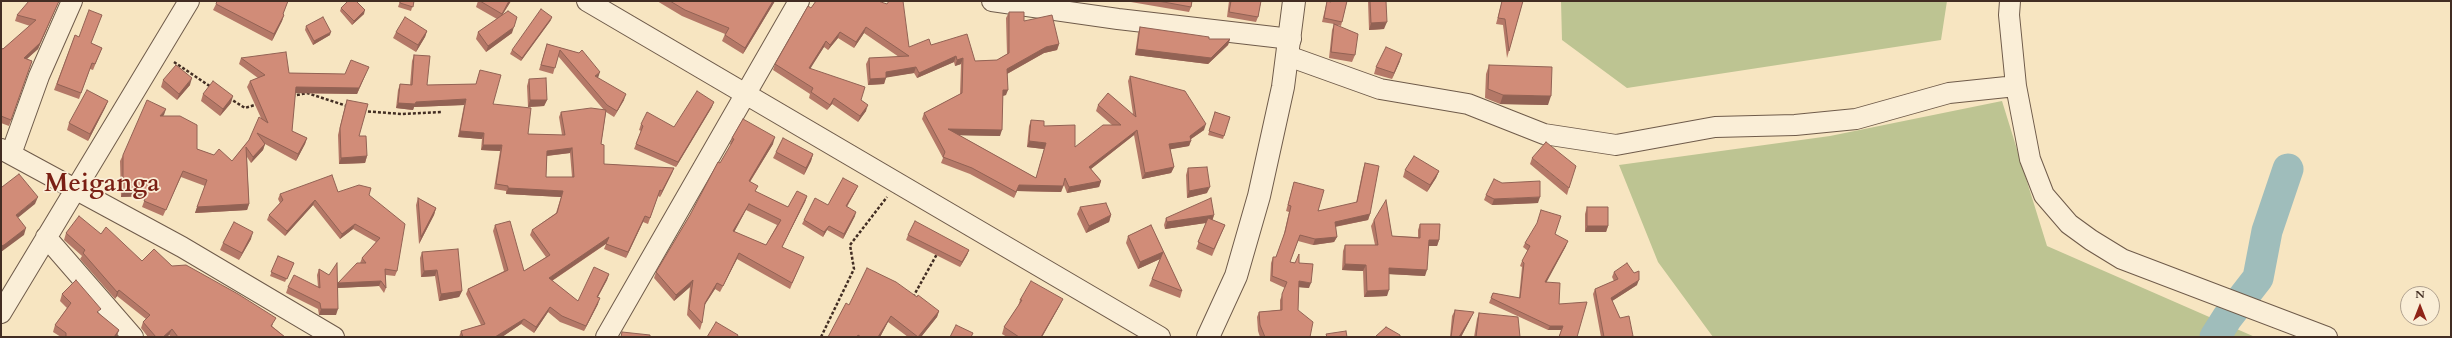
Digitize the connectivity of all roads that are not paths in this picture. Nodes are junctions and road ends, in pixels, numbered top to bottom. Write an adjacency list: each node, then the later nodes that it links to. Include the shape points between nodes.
1 (72, 1): 11 (street)
2 (189, 1): 12 (street)
3 (588, 1): 10 (street)
4 (799, 1): 10 (street)
5 (992, 1): 8 (street)
6 (1294, 1): 8 (street)
7 (2010, 1): 9 (street)
8 (1289, 48): 9 (street, via 1380,89 1468,104 1544,134 1616,145 1715,127 1795,125 1856,119 1949,93); 19 (street, via 1259,196 1236,276)
9 (2016, 86): 20 (street, via 2030,159 2044,195 2069,224 2122,259)
10 (745, 95): 17 (street); 18 (street)
11 (6, 152): 12 (street)
12 (75, 189): 13 (street); 16 (street, via 182,247)
13 (46, 237): 14 (street); 15 (street)
14 (1, 313)
15 (133, 337)
16 (334, 337)
17 (606, 337)
18 (1160, 337)
19 (1208, 337)
20 (2327, 337)

